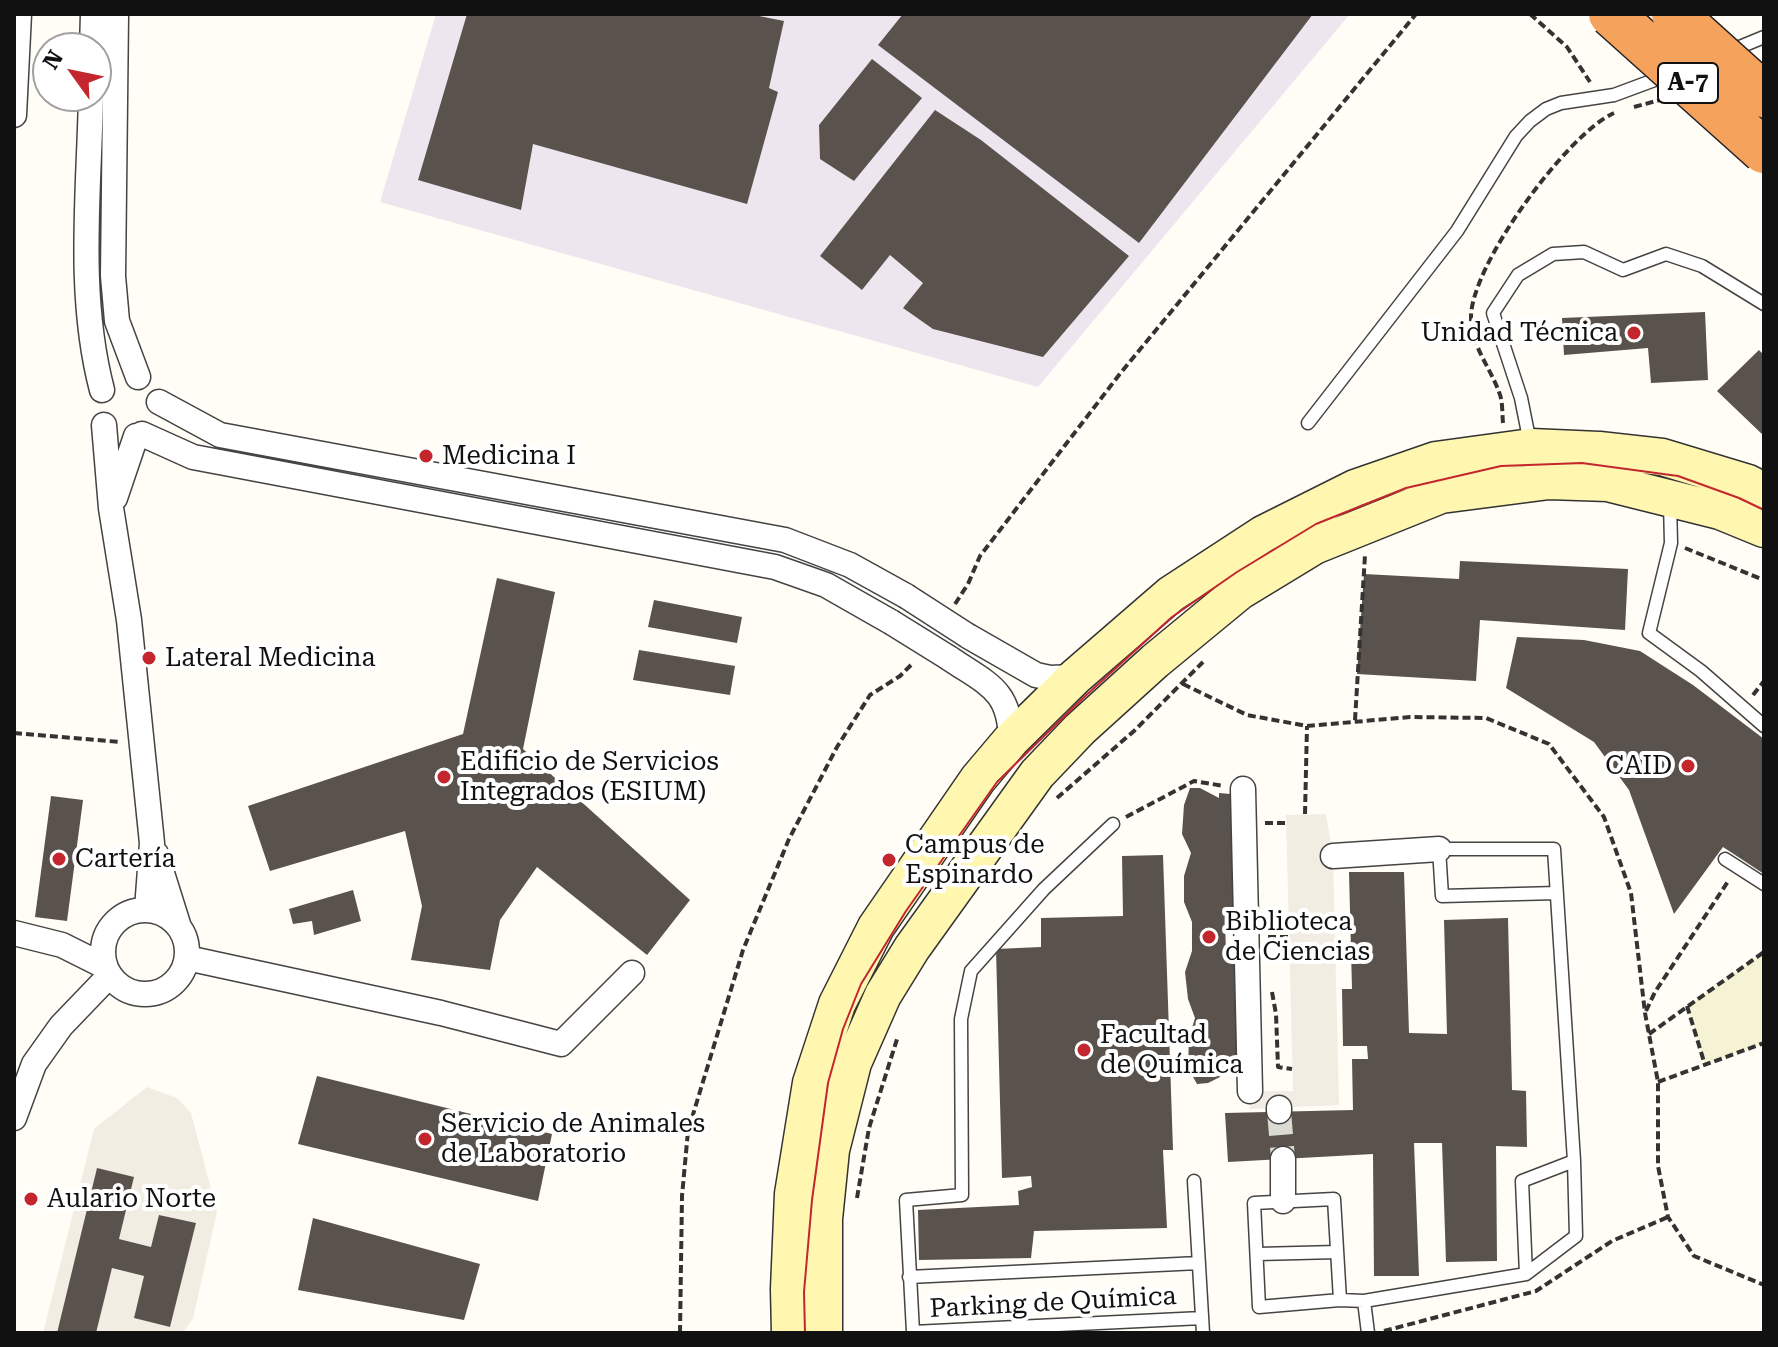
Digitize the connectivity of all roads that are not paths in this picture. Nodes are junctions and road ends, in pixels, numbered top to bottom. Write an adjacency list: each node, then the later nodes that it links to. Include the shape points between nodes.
1 (116, 14): 13 (street, via 113,276 117,321)
2 (1611, 14): 11 (highway, A-7, bridge)
3 (1674, 14): 8 (highway, A-7, bridge)
4 (18, 17): 10 (street)
5 (1764, 37): 6 (lane)
6 (1705, 61)
7 (1690, 67): 16 (lane, via 1632,90 1561,103 1530,121 1457,231)
8 (1764, 95)
9 (91, 112): 14 (street, via 87,278 91,350)
10 (14, 115)
11 (1764, 151)
12 (1764, 304): 19 (lane, via 1702,266 1666,254 1623,270 1584,252 1553,254 1518,275 1493,313)
13 (138, 377): 14 (street, via 124,375); 15 (street, via 148,382)
14 (102, 390): 17 (street, via 97,408)
15 (159, 402): 18 (street, via 155,421); 21 (street, via 220,435)
16 (1308, 423)
17 (104, 425): 18 (street, via 118,435); 23 (street)
18 (139, 435): 23 (street); 24 (street, via 193,457)
19 (1531, 447): 20 (main road, via 1662,457); 26 (main road, via 1436,460 1355,488 1263,534 1171,594)
20 (1764, 491)
21 (542, 493): 24 (street); 26 (street, bridge, via 785,540 850,565 1036,675)
22 (1669, 497): 25 (main road); 27 (lane, via 1671,543 1649,633); 60 (main road, via 1608,483 1549,481 1441,495 1367,523 1314,546 1240,591 1080,729 1037,774 912,948 883,995 853,1063 831,1150 824,1219)
23 (111, 508): 31 (street, via 129,620)
24 (536, 523): 28 (street, bridge, via 775,567 826,585 997,692 1011,718)
25 (1764, 529)
26 (1075, 677): 28 (main road)
27 (1764, 726)
28 (1011, 740): 59 (main road, via 876,927 837,1004 811,1083 793,1194)
29 (1243, 789): 45 (street)
30 (1113, 824): 55 (lane, Parking de Química, via 1044,889 971,971 961,1019 962,1195 906,1200)
31 (152, 843): 37 (street); 38 (street)
32 (1439, 849): 33 (street); 36 (lane, via 1554,849); 36 (lane, via 1442,896)
33 (1333, 856)
34 (1725, 859): 35 (lane)
35 (1764, 884)
36 (1557, 893): 48 (lane)
37 (147, 909): 38 (street); 40 (street, via 123,915)
38 (178, 924): 42 (street)
39 (14, 933): 41 (street)
40 (107, 933): 41 (street); 43 (street, via 102,949)
41 (62, 945): 43 (street)
42 (187, 958): 43 (street, via 180,976 154,994 128,991); 44 (street, via 561,1044)
43 (107, 971): 46 (street, via 34,1064)
44 (632, 973)
45 (1250, 1091)
46 (14, 1118)
47 (1283, 1159): 50 (street)
48 (1574, 1161): 54 (lane, via 1576,1236); 54 (lane, via 1522,1181)
49 (1194, 1181): 53 (lane, Parking de Química)
50 (1283, 1201): 51 (lane, via 1334,1199); 52 (lane, via 1254,1203)
51 (1337, 1252): 52 (lane); 56 (lane)
52 (1258, 1254): 56 (lane, via 1259,1307)
53 (1199, 1263): 55 (lane, Parking de Química); 58 (lane, Parking de Química)
54 (1526, 1274): 57 (lane)
55 (909, 1277): 58 (lane, Parking de Química, via 913,1332)
56 (1340, 1300): 57 (lane)
57 (1364, 1301): 62 (lane)
58 (1202, 1318): 61 (lane, Parking de Química)
59 (790, 1333)
60 (824, 1333)
61 (1203, 1333)
62 (1368, 1333)

